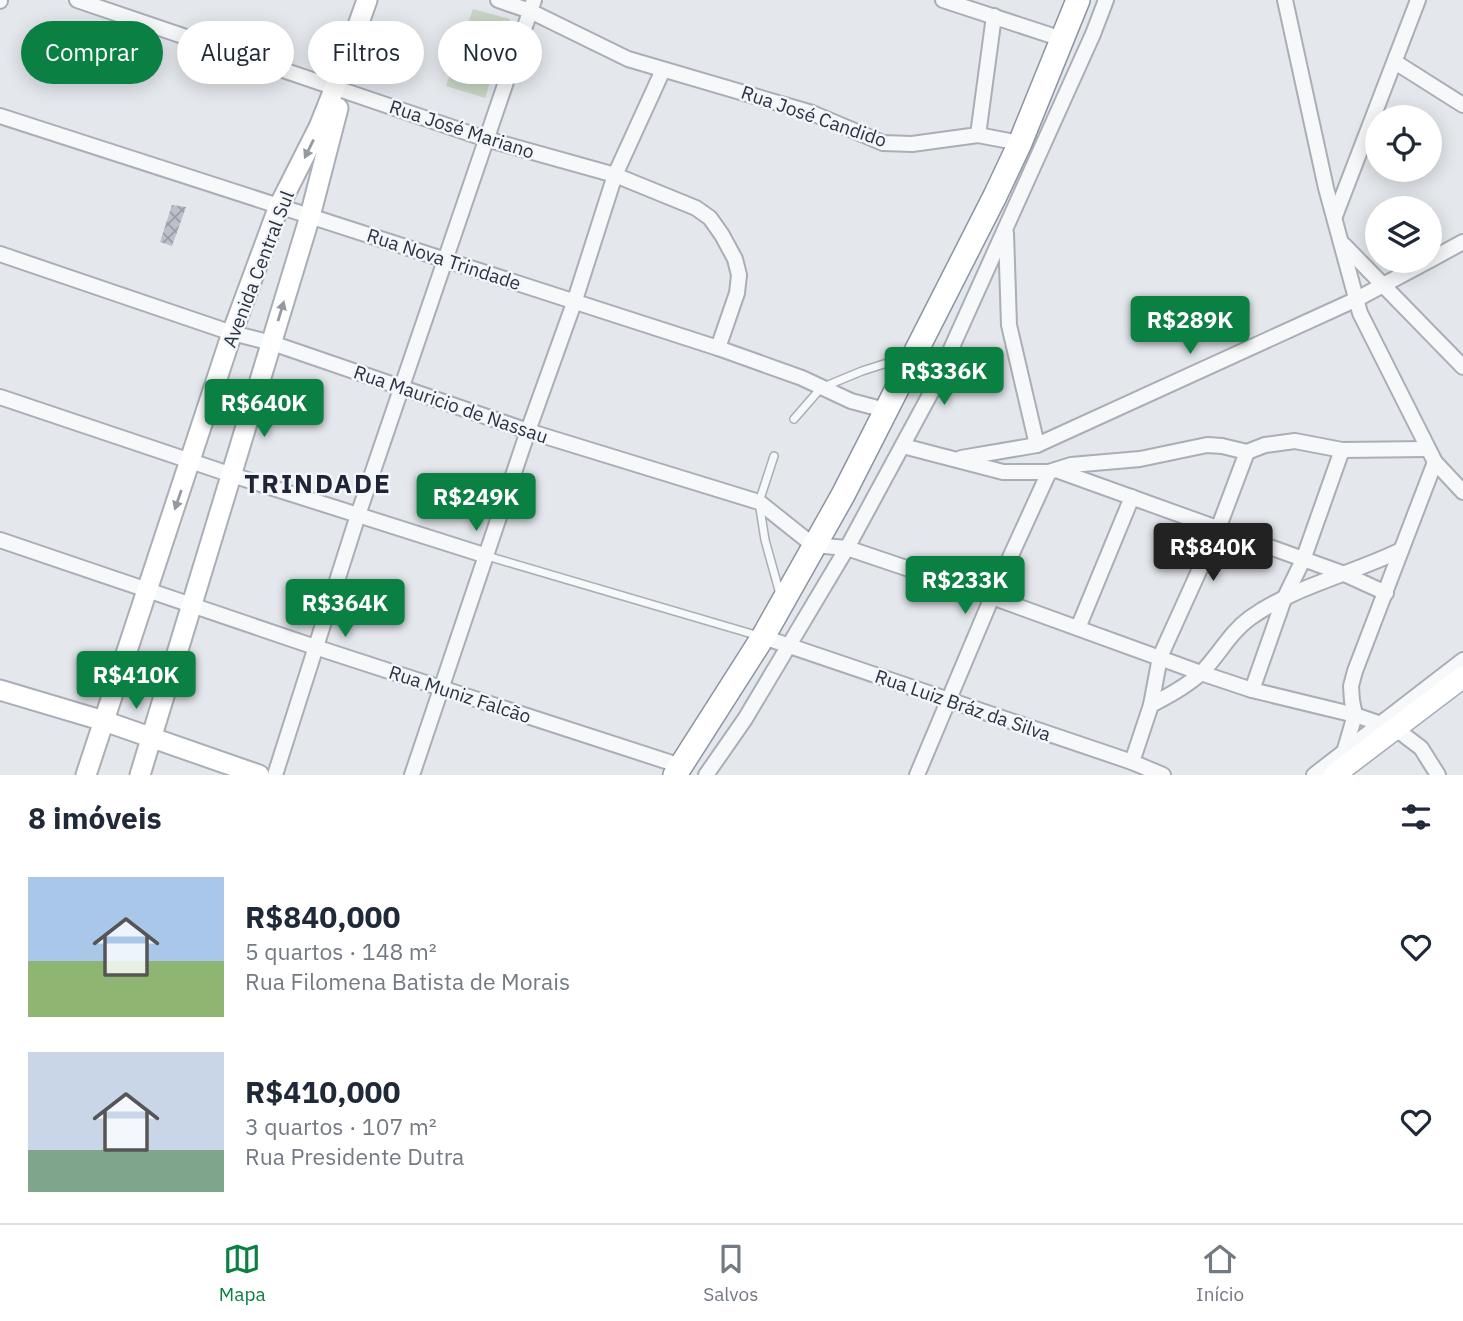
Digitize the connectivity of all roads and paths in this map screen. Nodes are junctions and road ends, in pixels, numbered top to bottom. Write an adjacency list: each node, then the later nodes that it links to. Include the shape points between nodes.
1 (77, 0): 14 (street, Rua José Mariano)
2 (367, 0): 14 (main road)
3 (498, 0): 9 (street, Rua José Candido)
4 (943, 0): 10 (street)
5 (1078, 0): 11 (highway)
6 (1106, 0): 24 (street)
7 (1285, 0): 23 (street)
8 (1418, 0): 12 (street)
9 (532, 6): 13 (street, Rua José Candido, via 628,59); 18 (street)
10 (994, 16): 11 (street); 17 (street)
11 (1062, 39): 19 (highway)
12 (1395, 62): 15 (street); 23 (street)
13 (663, 70): 17 (street, Rua José Candido, via 812,113 883,143); 20 (street)
14 (338, 87): 18 (street, Rua José Mariano); 21 (main road, Avenida Central Sul, one-way to 21); 22 (main road, Avenida Central Sul)
15 (1463, 105)
16 (0, 116): 21 (street, Rua Nova Trindade)
17 (978, 135): 19 (street, Rua José Candido)
18 (486, 139): 20 (street, Rua José Mariano); 29 (street)
19 (1020, 143): 37 (highway)
20 (615, 175): 33 (street); 36 (street, Rua José Mariano, via 696,208 722,235 739,275)
21 (279, 206): 22 (street, Rua Nova Trindade); 34 (main road, Avenida Central Sul)
22 (310, 216): 29 (street, Rua Nova Trindade); 35 (main road, Avenida Central Sul, one-way to 22)
23 (1335, 216): 26 (street)
24 (1006, 229): 45 (street, via 1009,326); 46 (street)
25 (1463, 242): 27 (street)
26 (1343, 244): 31 (street); 32 (street)
27 (1442, 253)
28 (0, 254): 34 (street, Rua Mauricio de Nassau)
29 (445, 260): 33 (street, Rua Nova Trindade); 40 (street)
30 (1405, 273): 31 (street)
31 (1383, 285): 32 (street); 38 (street)
32 (1357, 299): 45 (street); 47 (street)
33 (574, 303): 36 (street, Rua Nova Trindade); 44 (street)
34 (233, 333): 35 (street, Rua Mauricio de Nassau); 52 (main road, Avenida Central Sul)
35 (272, 343): 40 (street, Rua Mauricio de Nassau); 55 (main road, Avenida Central Sul)
36 (718, 348): 39 (street, Rua Nova Trindade)
37 (914, 355): 39 (lane); 42 (highway)
38 (1463, 367)
39 (821, 388): 42 (street, Rua Nova Trindade); 43 (lane)
40 (402, 389): 44 (street, Rua Mauricio de Nassau); 59 (street)
41 (0, 397): 52 (street)
42 (885, 410): 62 (highway)
43 (794, 419)
44 (528, 431): 58 (street, Rua Mauricio de Nassau); 65 (street)
45 (1037, 445): 51 (street)
46 (903, 446): 51 (street); 63 (street)
47 (1428, 449): 48 (street); 53 (street)
48 (1342, 450): 49 (street, via 1278,442); 66 (street)
49 (1247, 452): 54 (street, via 1207,445); 60 (street)
50 (774, 456): 58 (lane)
51 (954, 459): 54 (street, via 1003,472)
52 (191, 462): 55 (street); 68 (main road, Avenida Central Sul, one-way to 68)
53 (1436, 462): 56 (street); 64 (street)
54 (1052, 471): 57 (street); 70 (street)
55 (232, 475): 59 (street); 73 (main road, Avenida Central Sul)
56 (1463, 492)
57 (1132, 497): 60 (street); 74 (street)
58 (759, 502): 62 (street, Rua Mauricio de Nassau); 72 (lane)
59 (358, 515): 65 (street); 77 (street)
60 (1219, 529): 66 (street); 78 (street)
61 (0, 540): 68 (street, Rua Muniz Falcão)
62 (813, 545): 63 (street); 72 (highway)
63 (847, 548): 70 (street); 76 (street)
64 (1401, 550): 67 (street); 69 (street)
65 (487, 556): 75 (lane); 82 (street)
66 (1303, 559): 67 (street); 71 (street)
67 (1342, 573): 69 (street); 71 (street)
68 (148, 590): 73 (street, Rua Muniz Falcão); 88 (main road, Avenida Central Sul)
69 (1386, 593): 87 (street, via 1352,686)
70 (992, 597): 74 (street); 85 (street)
71 (1284, 599): 80 (street, via 1243,624); 83 (street)
72 (783, 603): 75 (highway)
73 (192, 606): 77 (street, Rua Muniz Falcão); 90 (main road, Avenida Central Sul)
74 (1078, 628): 78 (street)
75 (763, 637): 76 (street, Rua Luiz Bráz da Silva); 93 (highway)
76 (788, 645): 85 (street, Rua Luiz Bráz da Silva); 99 (street)
77 (315, 647): 82 (street, Rua Muniz Falcão); 97 (street)
78 (1160, 657): 80 (street); 86 (street)
79 (1463, 660): 89 (street)
80 (1201, 673): 83 (street); 86 (street)
81 (1463, 677): 89 (main road)
82 (441, 688): 93 (street, Rua Muniz Falcão); 98 (street)
83 (1252, 690): 87 (street)
84 (0, 691): 88 (main road)
85 (948, 701): 91 (street, Rua Luiz Bráz da Silva); 100 (street)
86 (1151, 705): 91 (street)
87 (1355, 715): 89 (street); 92 (street)
88 (104, 721): 90 (main road); 94 (main road, Avenida Central Sul)
89 (1388, 727): 92 (main road); 103 (street, via 1420,748)
90 (153, 738): 95 (main road, Avenida Central Sul); 96 (main road)
91 (1132, 762): 101 (street, Rua Luiz Bráz da Silva)
92 (1343, 766): 102 (street)
93 (678, 771)
94 (86, 775)
95 (140, 775)
96 (259, 775)
97 (275, 775)
98 (412, 775)
99 (706, 775)
100 (917, 775)
101 (1163, 775)
102 (1314, 775)
103 (1438, 775)

